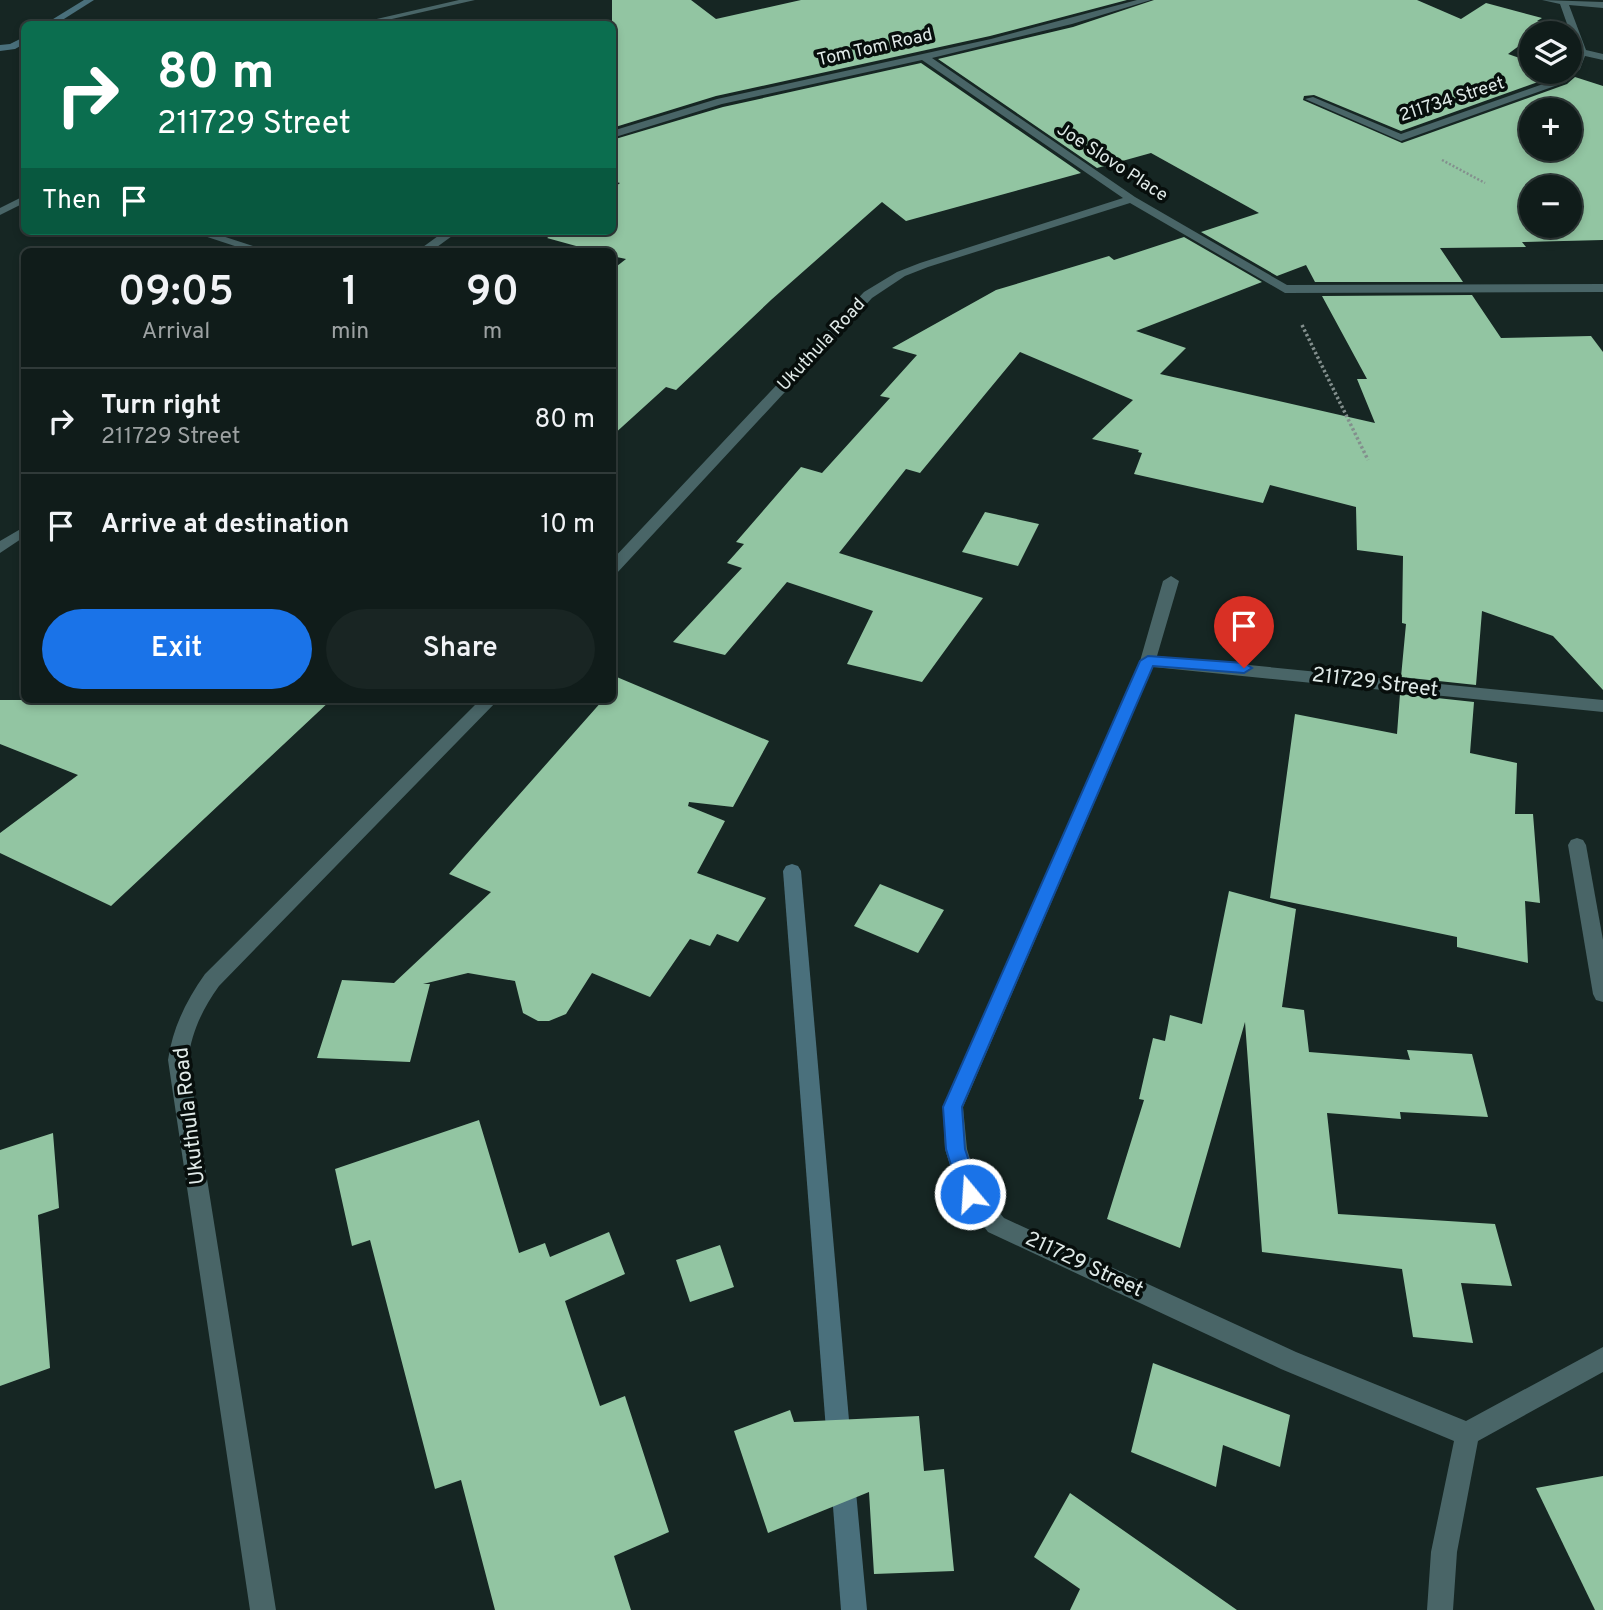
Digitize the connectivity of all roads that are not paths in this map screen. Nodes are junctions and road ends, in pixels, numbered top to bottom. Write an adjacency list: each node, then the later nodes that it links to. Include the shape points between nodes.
1 (471, 0): 6 (street)
2 (1147, 0): 8 (street, Tom Tom Road)
3 (1546, 0): 4 (street)
4 (1564, 3): 5 (street); 7 (street)
5 (1603, 5)
6 (374, 21)
7 (1583, 52): 9 (street); 10 (street, 211734 Street, via 1577,67 1563,80 1401,138)
8 (924, 57): 11 (street, Tom Tom Road, via 710,104); 12 (street, Joe Slovo Place)
9 (1603, 57)
10 (1310, 99)
11 (616, 133)
12 (1131, 199): 19 (street, Joe Slovo Place, via 1285,289); 22 (street, Ukuthula Road, via 924,265 868,295)
13 (21, 202): 14 (street)
14 (0, 212)
15 (208, 235): 17 (street)
16 (447, 235): 18 (street)
17 (252, 248)
18 (428, 248)
19 (1603, 288)
20 (21, 533): 21 (street)
21 (0, 548)
22 (616, 566)
23 (1171, 581): 24 (street, 211729 Street)
24 (1148, 661): 26 (street, 211729 Street); 30 (street, 211729 Street, via 953,1107 956,1149 970,1194 996,1224 1289,1361)
25 (488, 703): 31 (street, Ukuthula Road, via 212,980 188,1013 181,1035 178,1060)
26 (1603, 706)
27 (1577, 845): 28 (street)
28 (1603, 994)
29 (1603, 1359): 30 (street)
30 (1467, 1434): 32 (street, via 1444,1552)
31 (263, 1610)
32 (1440, 1610)

